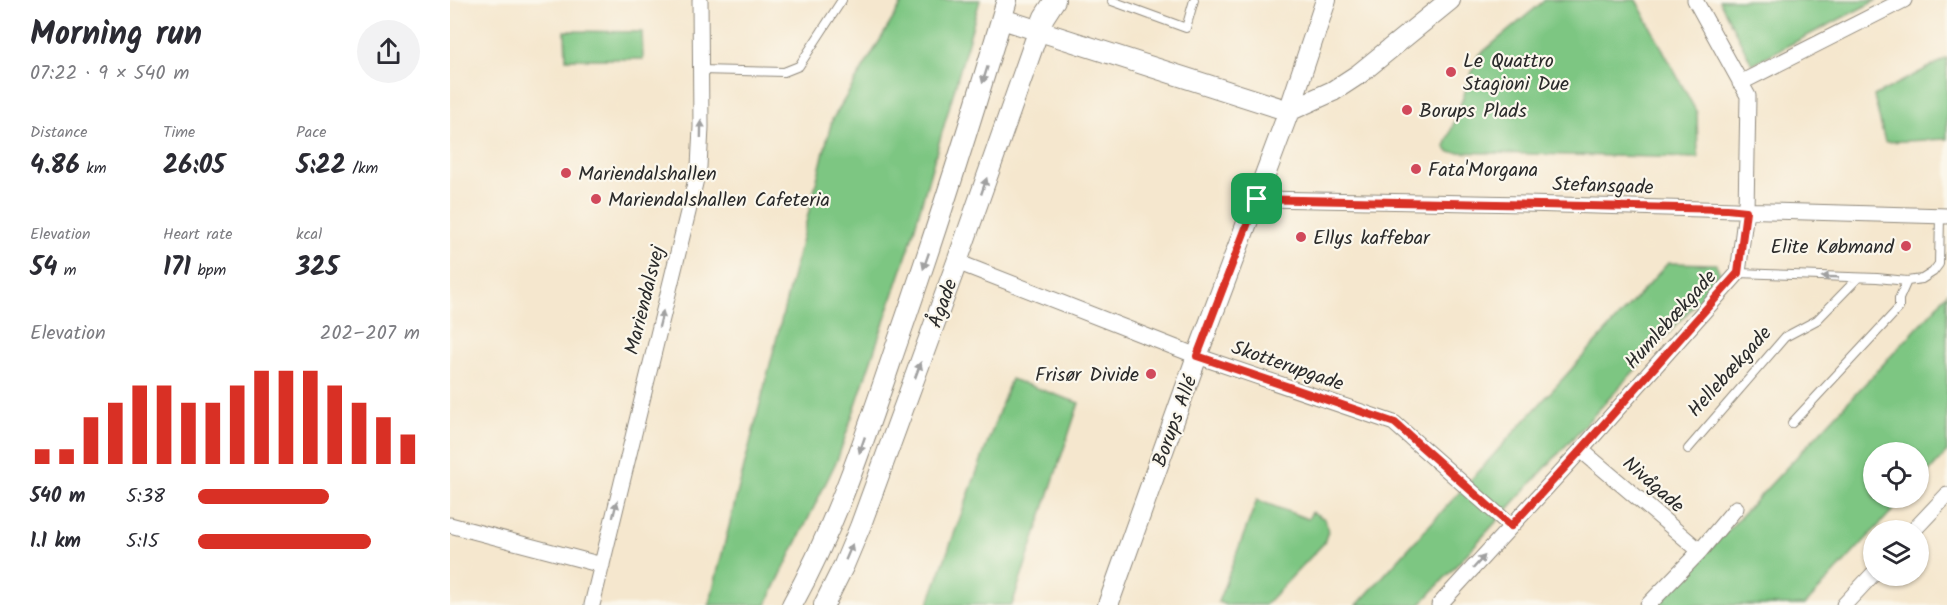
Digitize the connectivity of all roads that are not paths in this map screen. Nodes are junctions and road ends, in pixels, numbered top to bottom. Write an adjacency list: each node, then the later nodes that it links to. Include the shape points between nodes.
1 (700, 0): 13 (street, Mariendalsvej)
2 (842, 0): 13 (lane, via 799,66 784,72)
3 (1007, 0): 12 (street, Ågade)
4 (1055, 0): 11 (street, Ågade)
5 (1113, 0): 6 (lane, via 1186,28)
6 (1194, 0)
7 (1326, 0): 15 (street, Borups Allé)
8 (1450, 0): 15 (street, via 1359,74)
9 (1695, 0): 14 (street, Humlebækgade)
10 (1904, 0): 14 (street)
11 (1044, 16): 12 (street); 15 (street); 19 (street, Ågade, one-way to 11)
12 (1002, 19): 36 (street, Ågade, one-way to 36, via 945,207 853,471)
13 (700, 70): 33 (street, Mariendalsvej, one-way to 13, via 699,167)
14 (1740, 83): 17 (street, Humlebækgade, via 1748,96)
15 (1289, 111): 16 (street, Borups Allé)
16 (1257, 199): 17 (street, Stefansgade); 23 (street, Borups Allé)
17 (1746, 211): 18 (street, Stefansgade); 20 (street, Humlebækgade)
18 (1943, 216): 22 (lane, via 1939,264 1922,279)
19 (957, 262): 23 (street, Skotterupgade); 37 (street, Ågade, one-way to 19, via 860,527)
20 (1738, 273): 21 (lane, one-way to 20); 26 (street, Humlebækgade)
21 (1858, 278): 22 (lane); 25 (lane, Hellebækgade, via 1817,320 1785,338)
22 (1907, 281): 24 (lane, via 1899,308)
23 (1197, 356): 31 (street, Skotterupgade, via 1395,423); 38 (street, Borups Allé)
24 (1792, 423)
25 (1688, 449)
26 (1581, 450): 31 (street, Humlebækgade); 32 (street, Nivågade)
27 (1947, 495): 29 (street)
28 (1736, 508): 32 (street)
29 (1923, 520)
30 (450, 525): 33 (street)
31 (1511, 526): 39 (street, Humlebækgade, one-way to 31)
32 (1700, 551): 40 (street)
33 (602, 565): 35 (street, Mariendalsvej)
34 (1863, 585): 41 (street)
35 (592, 605)
36 (792, 605)
37 (824, 605)
38 (1108, 605)
39 (1439, 605)
40 (1648, 605)
41 (1844, 605)

